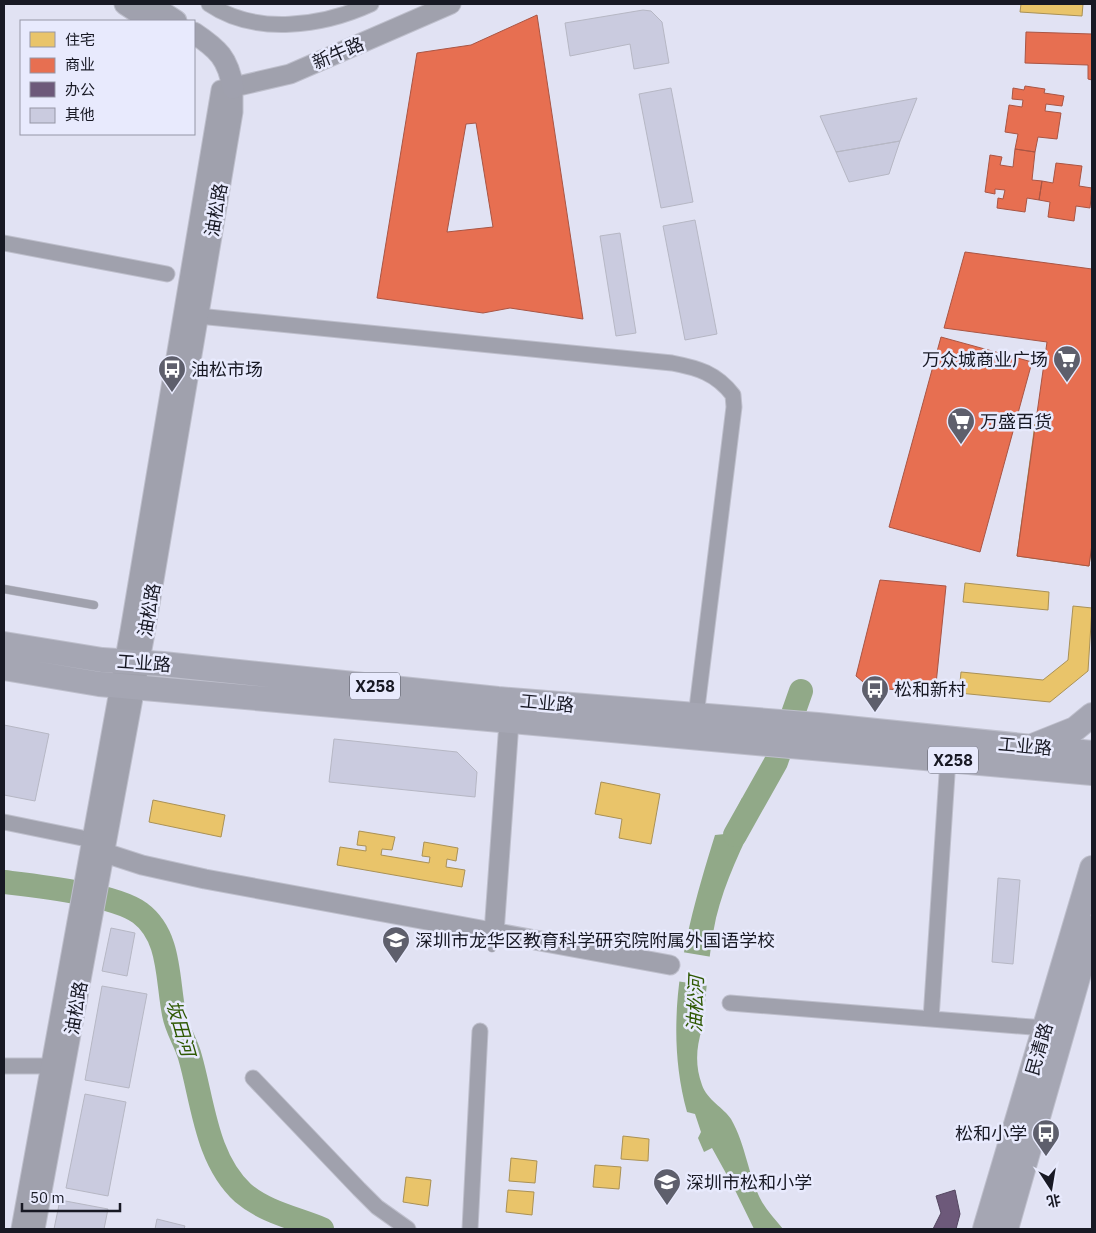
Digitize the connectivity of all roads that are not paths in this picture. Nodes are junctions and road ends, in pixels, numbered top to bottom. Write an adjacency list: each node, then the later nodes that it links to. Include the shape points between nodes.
1 (124, 4): 6 (main road)
2 (150, 4): 7 (main road)
3 (209, 4): 4 (street, via 247,19 283,24 319,22)
4 (371, 4)
5 (451, 4): 10 (street, 新牛路, via 290,74)
6 (149, 20)
7 (174, 20)
8 (195, 34): 10 (main road, 油松路, via 219,51 229,70)
9 (195, 50): 10 (main road, 油松路, via 208,60)
10 (227, 89): 13 (street, 油松路, via 233,112)
11 (4, 243): 12 (street)
12 (167, 274)
13 (191, 315): 17 (street, 油松路); 21 (street, via 672,363 713,375 733,395 734,407)
14 (4, 589): 15 (lane)
15 (94, 605)
16 (4, 644): 17 (main road, 工业路 / X258)
17 (132, 662): 19 (street, 油松路); 21 (main road, 工业路 / X258)
18 (4, 668): 19 (main road, 工业路 / X258)
19 (128, 687): 22 (main road, 工业路 / X258); 30 (street, 油松路)
20 (1092, 715): 25 (main road, via 1060,736)
21 (696, 716): 23 (main road, 工业路 / X258)
22 (509, 722): 23 (main road, 工业路 / X258); 34 (street)
23 (747, 731): 24 (main road, 工业路 / X258)
24 (816, 737): 25 (main road, 工业路 / X258); 27 (main road, 工业路 / X258)
25 (1022, 746): 26 (main road, 工业路 / X258)
26 (1092, 753)
27 (948, 759): 28 (main road, 工业路 / X258); 37 (street)
28 (1092, 773)
29 (4, 822): 30 (street)
30 (97, 855): 32 (street, 油松路); 34 (street)
31 (1092, 868): 38 (main road, 民清路)
32 (84, 923): 41 (street, 油松路); 44 (street, 油松路)
33 (1092, 928): 47 (main road, 民清路)
34 (493, 940): 35 (street)
35 (670, 965)
36 (730, 1002): 37 (street)
37 (931, 1019): 38 (street)
38 (1045, 1028): 47 (main road, 民清路)
39 (480, 1031): 46 (street)
40 (4, 1066): 41 (street)
41 (51, 1066): 43 (street, 油松路)
42 (253, 1078): 45 (street, via 371,1201)
43 (21, 1229)
44 (35, 1229)
45 (408, 1229)
46 (470, 1229)
47 (1002, 1229)

